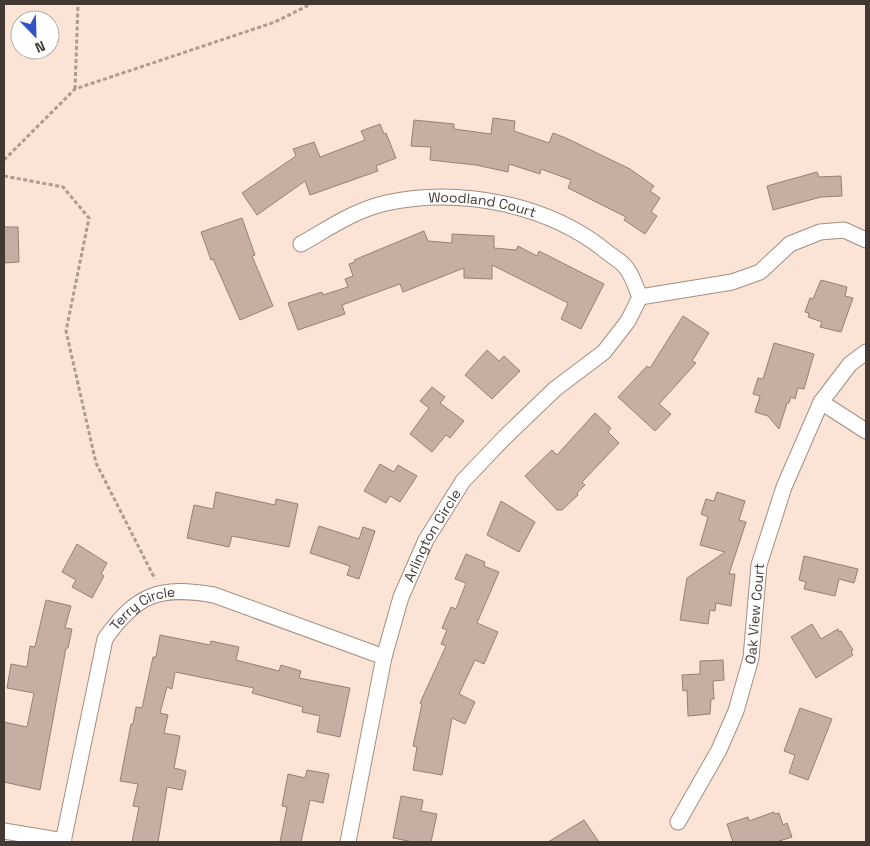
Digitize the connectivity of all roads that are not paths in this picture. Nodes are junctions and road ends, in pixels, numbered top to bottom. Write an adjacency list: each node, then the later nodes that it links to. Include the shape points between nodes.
1 (866, 240): 3 (street, via 844,230 820,232 790,244 760,272 732,282)
2 (301, 244): 3 (street, Woodland Court, via 352,214 386,203 417,198 506,204 554,220 592,240 627,268)
3 (640, 296): 7 (street, Arlington Circle, via 628,321 604,352 555,389 463,482 426,540 401,596)
4 (866, 352): 5 (street, Oak View Court, via 850,364)
5 (821, 402): 6 (street); 8 (street, Oak View Court, via 784,487 758,564 751,658 736,711 719,750)
6 (866, 431)
7 (384, 657): 10 (street, Terry Circle, via 214,595 185,590 161,592 141,601 120,616 104,639); 11 (street, Arlington Circle)
8 (678, 822)
9 (4, 832): 10 (street)
10 (63, 841)
11 (348, 842)

